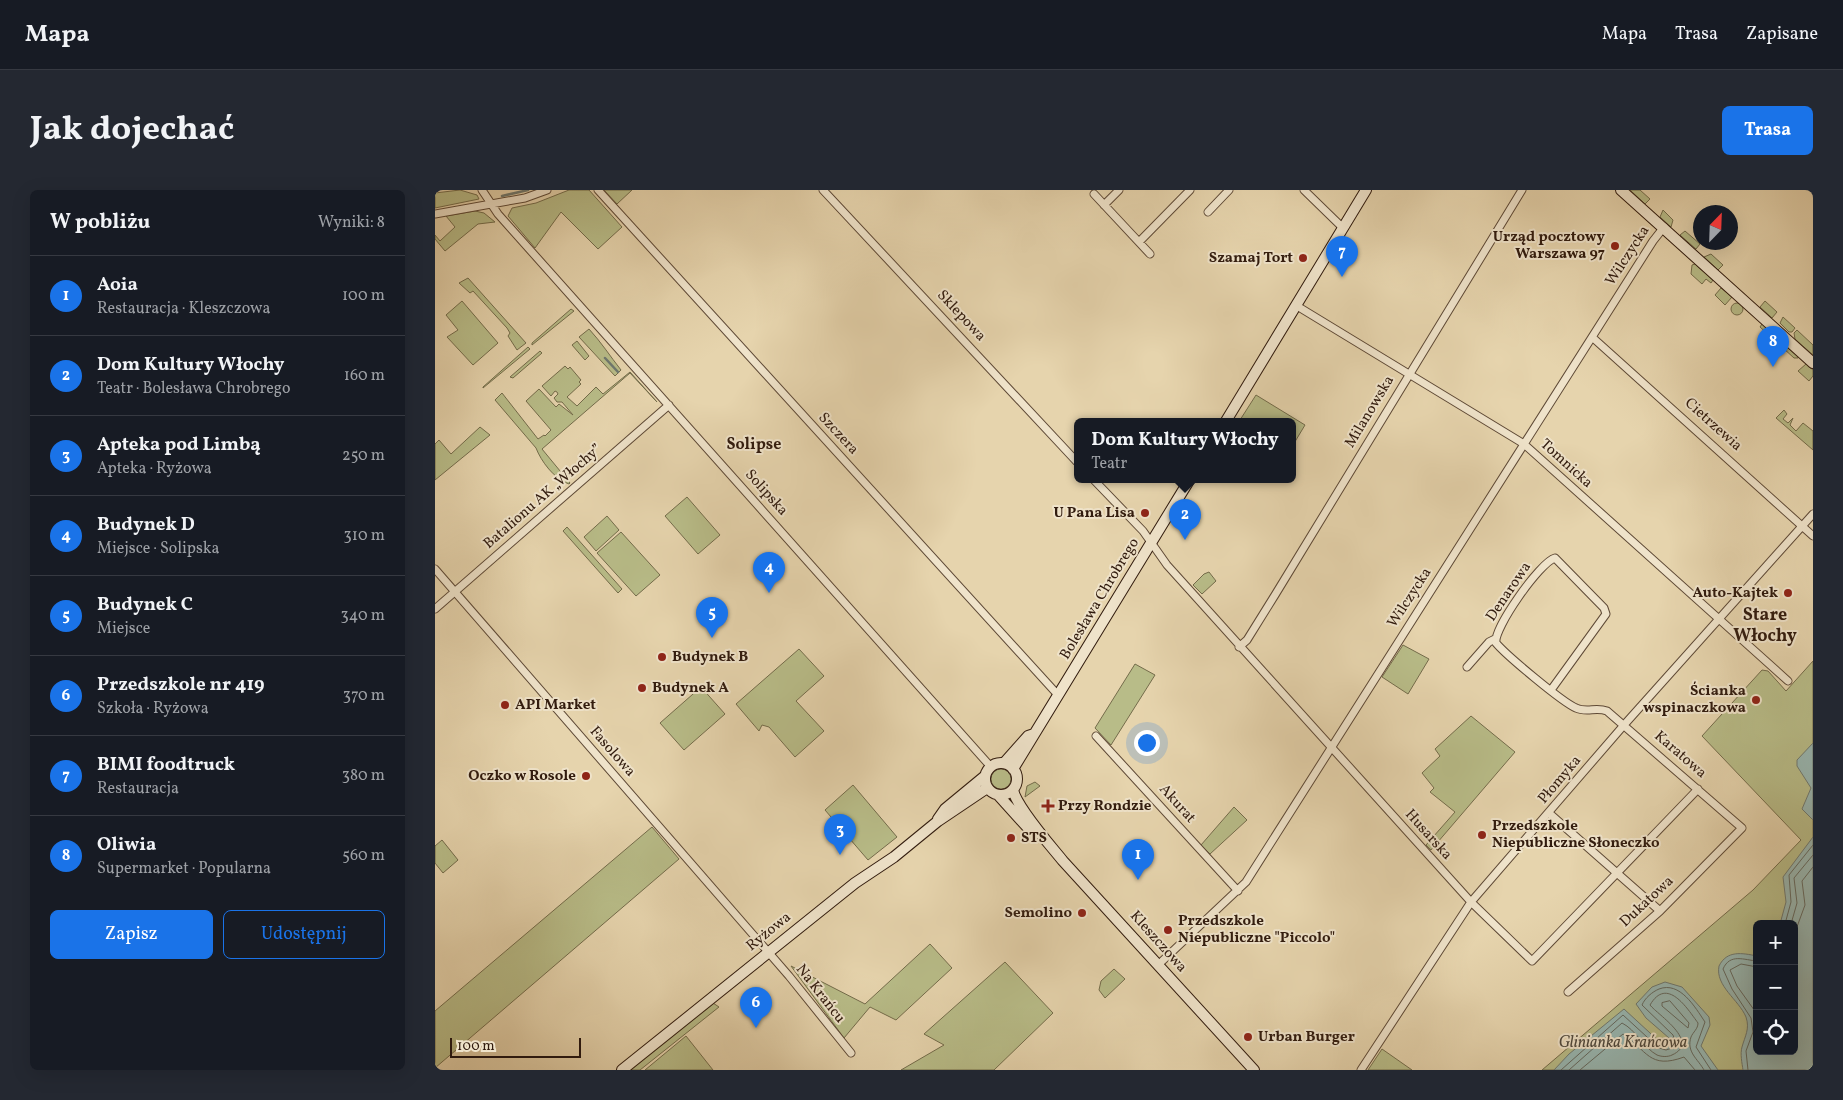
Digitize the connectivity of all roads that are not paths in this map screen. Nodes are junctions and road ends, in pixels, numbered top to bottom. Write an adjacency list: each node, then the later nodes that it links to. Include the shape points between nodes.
1 (547, 190): 13 (street, via 525,198)
2 (598, 190): 44 (street, Szczera)
3 (823, 190): 28 (street, Sklepowa)
4 (1119, 190): 14 (street)
5 (1190, 190): 19 (street)
6 (1229, 190): 15 (street)
7 (1304, 190): 18 (street)
8 (1367, 190): 18 (main road)
9 (1522, 190): 24 (street, Milanowska)
10 (1621, 190): 17 (main road)
11 (482, 191): 13 (street, Solipska)
12 (1093, 194): 14 (street)
13 (490, 203): 16 (street); 25 (street, Solipska)
14 (1105, 205): 19 (street)
15 (1208, 212)
16 (435, 214)
17 (1664, 227): 22 (street, Wilczycka); 23 (main road)
18 (1343, 228): 21 (main road)
19 (1139, 242): 20 (street)
20 (1151, 254)
21 (1297, 306): 24 (street, Tomnicka); 26 (main road)
22 (1592, 336): 27 (street, Wilczycka); 32 (street, Cietrzewia)
23 (1813, 363)
24 (1410, 373): 27 (street, Tomnicka); 40 (street, Milanowska, via 1247,640)
25 (669, 405): 36 (street, Batalionu AK „Włochy”); 50 (street, Solipska)
26 (1227, 418)
27 (1524, 444): 38 (street, Tomnicka); 48 (street, Wilczycka)
28 (1074, 459)
29 (1097, 483): 34 (street, via 1143,531)
30 (1188, 483): 34 (main road, Bolesława Chrobrego)
31 (1813, 514): 32 (street, Płomyka)
32 (1801, 525): 33 (street, Cietrzewia); 38 (street, Płomyka)
33 (1813, 536)
34 (1151, 544): 40 (street, Husarska); 44 (main road, Bolesława Chrobrego)
35 (435, 569): 36 (street, Fasolowa)
36 (455, 592): 37 (street, Batalionu AK „Włochy”); 65 (street, Fasolowa)
37 (435, 609)
38 (1717, 620): 42 (street, Tomnicka); 45 (street, Płomyka)
39 (1497, 642): 41 (street, Denarowa, via 1489,642); 43 (street, Karatowa); 43 (street, Denarowa, via 1520,595 1547,562 1557,560 1605,608 1606,614)
40 (1239, 647): 48 (street, Husarska)
41 (1467, 667)
42 (1789, 681)
43 (1551, 690): 45 (street, Karatowa, via 1575,708 1601,709)
44 (1058, 695): 46 (main road, Bolesława Chrobrego)
45 (1624, 725): 54 (street, Karatowa); 57 (street, Płomyka)
46 (1034, 734): 49 (main road, Bolesława Chrobrego, via 1028,736); 51 (main road, Bolesława Chrobrego, via 1031,744)
47 (1096, 736): 62 (street, Akurat)
48 (1331, 747): 62 (street, Wilczycka); 63 (street, Husarska)
49 (1004, 763): 50 (main road); 51 (main road)
50 (991, 767): 52 (main road)
51 (1013, 769): 55 (main road, via 1017,780)
52 (985, 776): 53 (main road); 58 (main road, Ryżowa, via 945,808)
53 (987, 788): 56 (main road); 58 (main road, Ryżowa)
54 (1698, 789): 59 (street, Karatowa); 61 (street, Husarska)
55 (1013, 790): 56 (main road); 60 (main road, Kleszczowa)
56 (999, 796): 60 (main road, Kleszczowa, via 1028,828)
57 (1550, 814): 61 (street); 63 (street, Płomyka)
58 (938, 820): 65 (main road, Ryżowa)
59 (1742, 828): 64 (street, Dukatowa)
60 (1040, 834): 66 (main road, Kleszczowa)
61 (1618, 872): 63 (street, Husarska, via 1532,960); 64 (street)
62 (1238, 891): 66 (street, Wilczycka)
63 (1471, 902): 71 (street, Płomyka)
64 (1660, 910): 67 (street, Dukatowa)
65 (768, 953): 68 (street, Na Krańcu); 69 (main road, Ryżowa)
66 (1158, 966): 70 (main road, Kleszczowa)
67 (1568, 992)
68 (851, 1053)
69 (622, 1070)
70 (1254, 1070)
71 (1361, 1070)

